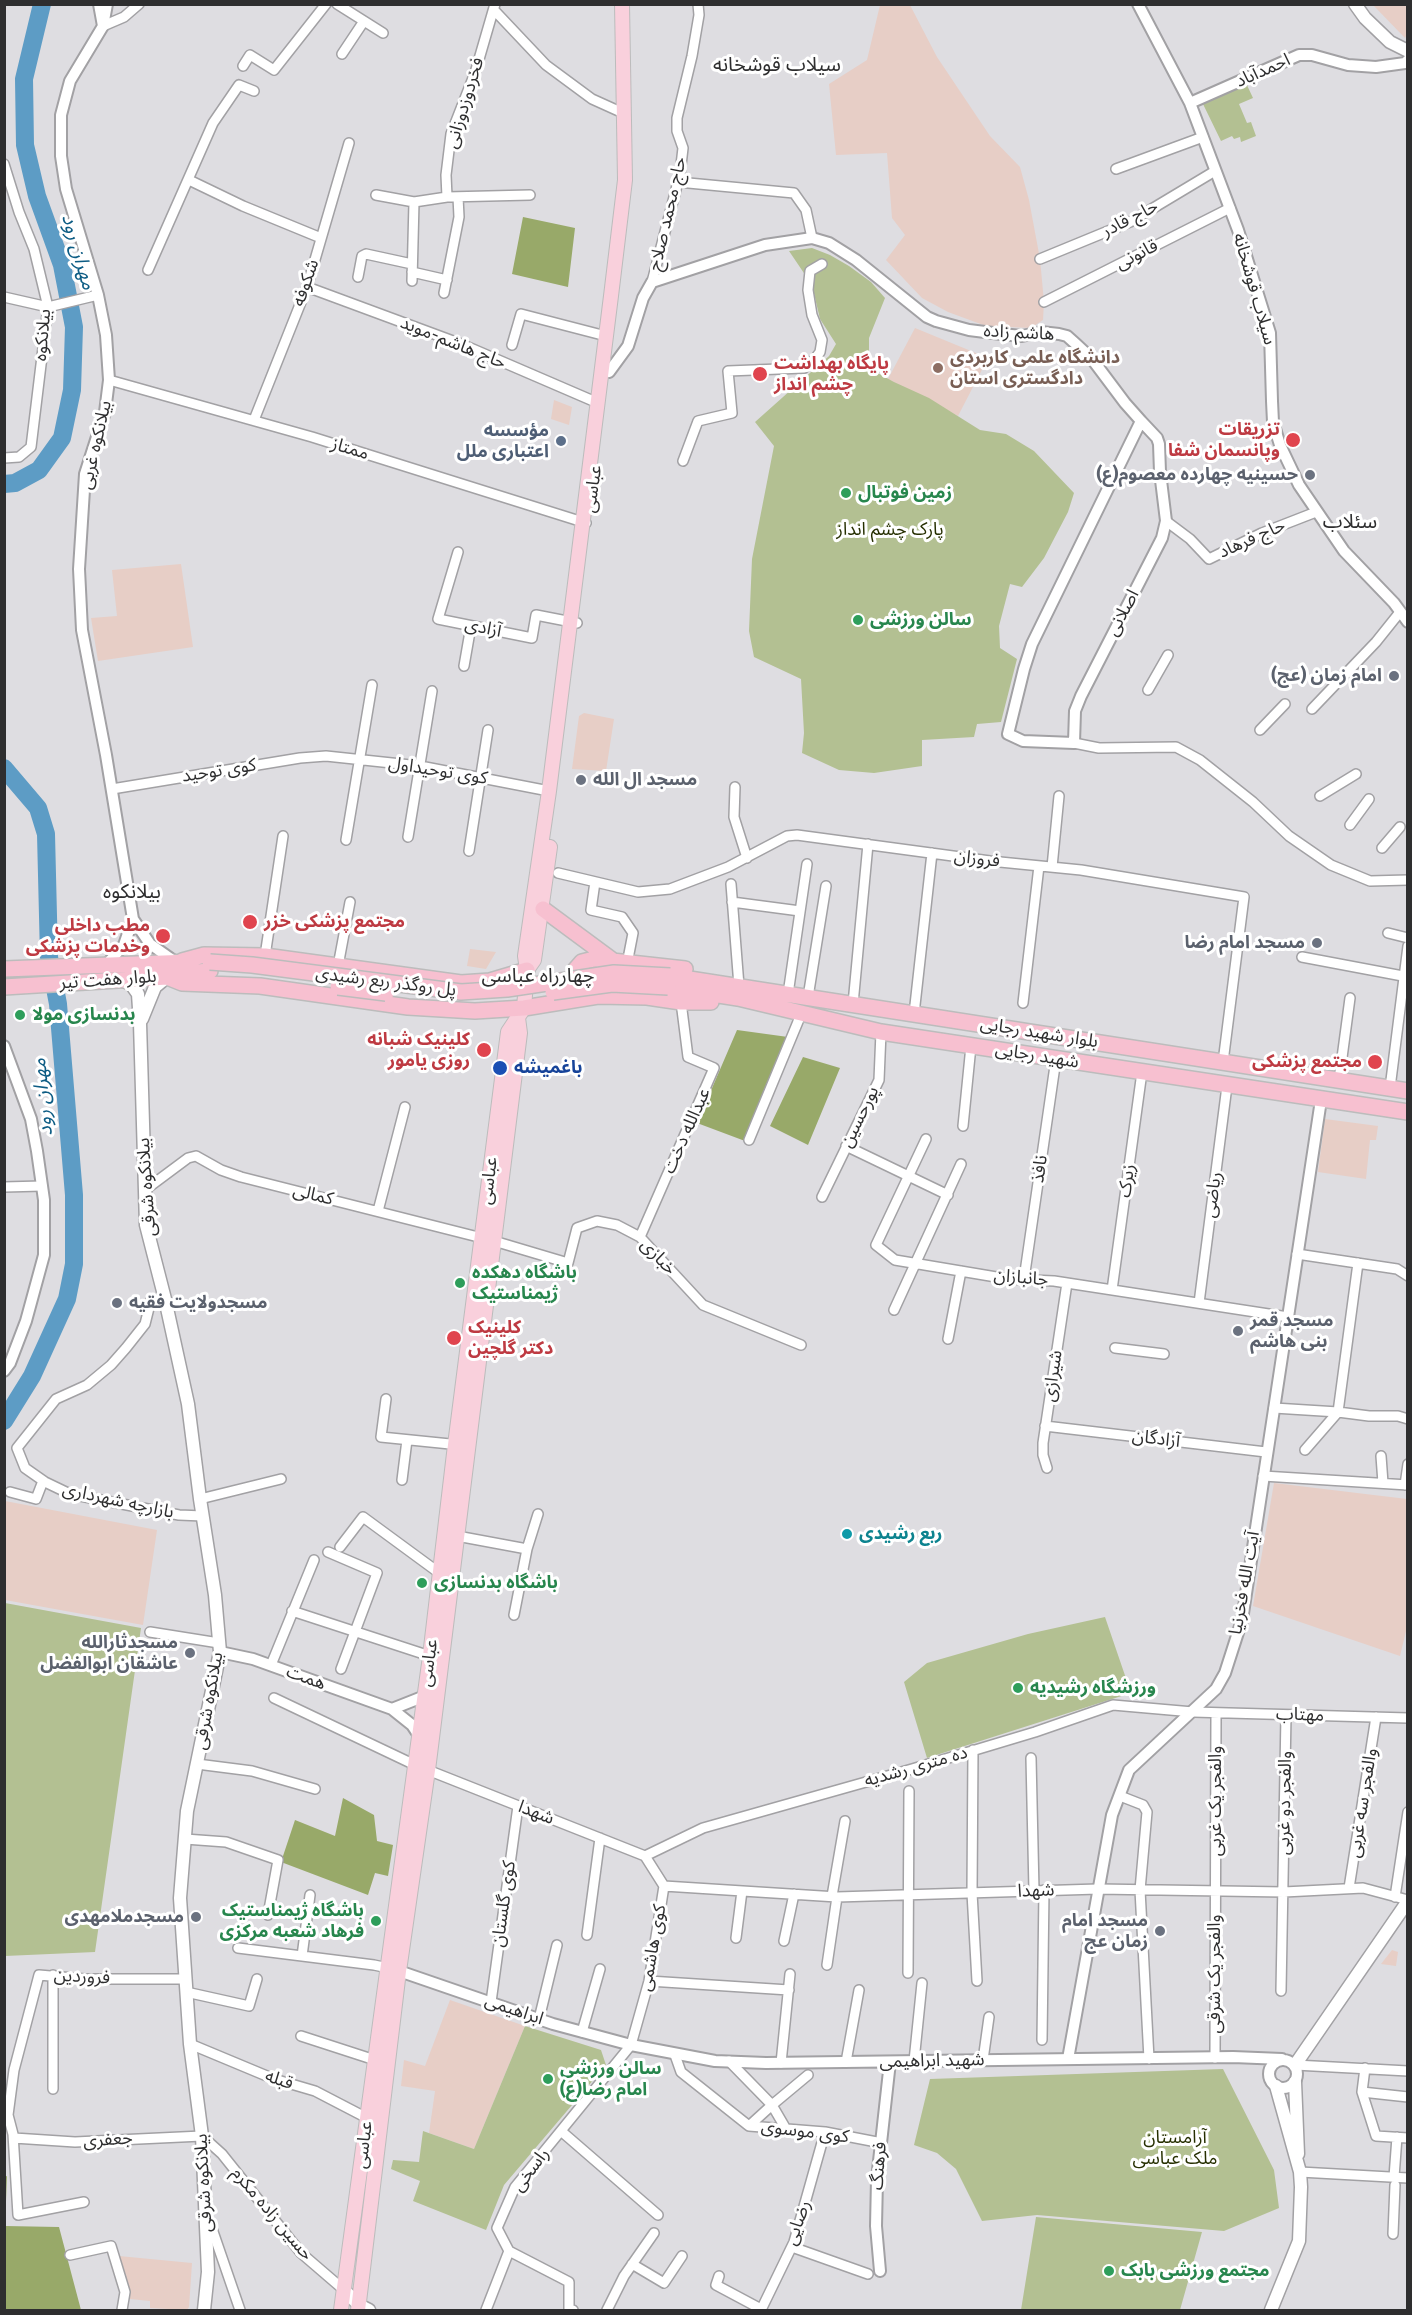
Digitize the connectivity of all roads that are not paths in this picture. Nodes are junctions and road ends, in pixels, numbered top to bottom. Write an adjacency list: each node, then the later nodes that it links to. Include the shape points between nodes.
1 (99, 4): 13 (street)
2 (107, 4): 13 (street)
3 (139, 4): 13 (street, via 124,17)
4 (326, 4): 18 (street, via 274,70 250,55)
5 (337, 4): 12 (street)
6 (622, 4): 21 (main road, عباسى)
7 (627, 4): 52 (main road, عباسى, via 630,181)
8 (698, 4): 28 (street, حاج محمد صلاح, via 678,118 683,148)
9 (1138, 4): 20 (street, سیلاب قوشخانه)
10 (1355, 4): 15 (main road, via 1390,42)
11 (494, 7): 21 (street, فخردوزدوزانی, via 546,65 592,99); 31 (street, فخردوزدوزانی, via 475,73 451,134)
12 (364, 21): 14 (street); 16 (street)
13 (103, 26): 46 (street, بیلانکوه غربی, via 70,81 61,115 66,189)
14 (383, 33)
15 (1407, 51)
16 (342, 54)
17 (1407, 60): 20 (street, احمدآباد, via 1376,67 1299,55)
18 (243, 66)
19 (254, 91): 27 (street, via 239,85 213,123)
20 (1190, 104): 22 (street, سیلاب قوشخانه)
21 (623, 112): 50 (main road, عباسى, via 625,180)
22 (1203, 137): 25 (street); 26 (street, سیلاب قوشخانه)
23 (349, 143): 35 (street, شکوفه)
24 (4, 164): 49 (street, بیلانکوه, via 34,249)
25 (1116, 169)
26 (1215, 171): 34 (street, سیلاب قوشخانه); 37 (street, حاج قادر, via 1130,222)
27 (189, 180): 35 (street); 39 (street)
28 (678, 182): 36 (street, via 794,193 806,210); 43 (street, حاج محمد صلاح)
29 (376, 195): 33 (street)
30 (530, 195): 32 (street)
31 (447, 197): 32 (street); 33 (street)
32 (458, 197): 42 (street, via 459,217)
33 (414, 202): 40 (street)
34 (1230, 208): 48 (street, قانونی); 59 (street, سیلاب قوشخانه, via 1270,333 1272,400 1280,445)
35 (321, 238): 44 (street, شکوفه)
36 (812, 238): 43 (street, via 765,245); 56 (street, هاشم زاده, via 856,260 936,321 984,332 1067,336 1092,359)
37 (1040, 259)
38 (822, 264): 58 (street, via 810,271 808,290 822,340 820,352 804,368 728,371 732,413 698,421)
39 (148, 270)
40 (412, 272): 41 (street, via 366,254 362,256); 42 (street)
41 (358, 277)
42 (447, 280): 45 (street)
43 (652, 282): 52 (street, via 628,346)
44 (307, 287): 54 (street, حاج هاشم-موید, via 461,344); 55 (street, شکوفه)
45 (444, 293)
46 (98, 296): 49 (street); 53 (street, بیلانکوه غربی)
47 (4, 297): 49 (street)
48 (1044, 302)
49 (48, 307): 57 (street, بیلانکوه, via 31,447 19,457)
50 (606, 336): 51 (street, via 521,314); 54 (main road, عباسى)
51 (512, 345)
52 (609, 372): 61 (main road, عباسى)
53 (109, 380): 55 (street, ممتاز); 83 (street, بیلانکوه غربی, via 105,412 85,474 79,569 82,630)
54 (598, 403): 61 (main road, عباسى)
55 (254, 420): 61 (street, ممتاز)
56 (1141, 421): 60 (street, اصلانی, via 1159,444); 76 (street, via 1032,644 1008,734 1023,741)
57 (4, 458)
58 (683, 461)
59 (1316, 512): 60 (street, حاج فرهاد, via 1209,559); 63 (street, سیلاب قوشخانه, via 1344,551)
60 (1166, 521): 76 (street, اصلانی, via 1162,538 1081,696 1075,711)
61 (586, 523): 64 (main road, عباسى)
62 (458, 552): 66 (street, آزادی, via 438,619)
63 (1400, 612): 65 (street, سیلاب قوشخانه); 73 (street)
64 (574, 622): 66 (street, آزادی, via 536,615 531,638); 84 (main road, عباسى); 108 (main road, عباسى)
65 (1407, 622)
66 (471, 626): 68 (street)
67 (1168, 655): 71 (street)
68 (464, 666)
69 (372, 685): 78 (street)
70 (432, 690): 79 (street)
71 (1148, 690)
72 (1286, 704): 75 (street)
73 (1312, 709)
74 (488, 730): 81 (street)
75 (1260, 730)
76 (1074, 743): 102 (street, via 1099,748 1176,747 1200,760 1289,836 1331,865 1370,881)
77 (326, 756): 78 (street, کوی توحیداول); 83 (street, کوی توحید)
78 (360, 759): 79 (street, کوی توحیداول); 92 (street)
79 (420, 766): 81 (street, کوی توحیداول); 91 (street)
80 (1356, 774): 86 (street)
81 (479, 778): 84 (street, کوی توحیداول); 95 (street)
82 (735, 787): 97 (street, via 734,817)
83 (112, 789): 110 (street, بیلانکوه غربی)
84 (549, 791): 122 (main road, عباسى, via 525,956)
85 (1059, 796): 100 (street)
86 (1320, 796)
87 (1369, 799): 88 (street)
88 (1350, 825)
89 (1400, 827): 94 (street)
90 (283, 836): 114 (street)
91 (408, 837)
92 (346, 840)
93 (868, 844): 96 (street, فروزان); 97 (street, فروزان, via 787,836); 136 (street)
94 (1382, 848)
95 (469, 851)
96 (932, 853): 99 (street, فروزان); 139 (street)
97 (747, 858): 103 (street, فروزان, via 670,889 638,892)
98 (807, 864): 109 (street)
99 (1039, 866): 100 (street, فروزان); 135 (street)
100 (1052, 867): 145 (street, فروزان, via 1244,897)
101 (558, 873): 103 (street, فروزان)
102 (1407, 880)
103 (595, 882): 117 (street, via 591,910 622,917 633,933)
104 (730, 884): 107 (street)
105 (826, 886): 137 (street)
106 (350, 902): 119 (street)
107 (732, 902): 109 (street); 129 (street)
108 (543, 909): 117 (highway); 122 (main road, عباسى, via 534,960)
109 (800, 910): 130 (street)
110 (133, 919): 116 (street, بیلانکوه غربی, via 150,944); 118 (street, via 124,945)
111 (1389, 933): 112 (street)
112 (1407, 938)
113 (1407, 946): 125 (street)
114 (265, 956): 116 (highway, via 204,955); 119 (highway)
115 (1302, 957): 125 (street)
116 (178, 961): 118 (highway, بلوار هفت تیر); 120 (highway, بلوار هفت تیر)
117 (621, 963): 129 (highway, via 699,970); 131 (highway, via 594,959 582,962 575,970 577,992)
118 (106, 964): 121 (highway, بلوار هفت تیر)
119 (338, 966): 123 (highway)
120 (210, 967): 124 (highway, بلوار هفت تیر); 127 (highway, پل روگذر ربع رشیدی, bridge, via 252,964 461,992 614,973)
121 (4, 969)
122 (527, 970): 123 (highway, via 490,981 461,983); 138 (main road, عباسى)
123 (370, 971): 133 (highway, via 379,988)
124 (167, 977): 126 (highway, بلوار هفت تیر); 133 (highway, via 182,982 260,986); 140 (main road, بیلانکوه شرقی, via 155,987)
125 (1406, 977): 149 (street)
126 (121, 980): 128 (highway, بلوار هفت تیر); 140 (main road, بیلانکوه شرقی, via 131,984 138,994)
127 (669, 981): 129 (highway, بلوار شهید رجایی)
128 (4, 987)
129 (738, 992): 130 (highway, بلوار شهید رجایی); 134 (highway, via 707,1002); 137 (highway, شهید رجایی)
130 (788, 994): 137 (highway, بلوار شهید رجایی)
131 (582, 998): 134 (highway, via 647,997); 138 (highway)
132 (1350, 998): 147 (street)
133 (366, 1001): 138 (highway)
134 (681, 1002): 166 (street, عبدالله دخت, via 688,1057 714,1068)
135 (1023, 1003)
136 (853, 1004): 137 (highway, بلوار شهید رجایی); 139 (highway, بلوار شهید رجایی)
137 (805, 1005): 141 (highway, شهید رجایی); 156 (street)
138 (521, 1013): 167 (main road, عباسى, via 508,1032)
139 (914, 1014): 145 (highway, بلوار شهید رجایی)
140 (140, 1023): 162 (main road, بیلانکوه شرقی)
141 (881, 1032): 143 (highway, شهید رجایی); 157 (street, پورحسین, via 879,1080)
142 (4, 1046): 160 (street, via 31,1119)
143 (971, 1046): 144 (highway, شهید رجایی); 154 (street)
144 (1056, 1059): 146 (highway, شهید رجایی); 173 (street, نافذ)
145 (1223, 1062): 147 (highway, بلوار شهید رجایی)
146 (1142, 1072): 148 (highway, شهید رجایی); 175 (street, زیرک)
147 (1339, 1080): 149 (highway, بلوار شهید رجایی)
148 (1227, 1086): 151 (highway, شهید رجایی); 177 (street, ریاضی)
149 (1390, 1088): 150 (highway, بلوار شهید رجایی)
150 (1407, 1091)
151 (1321, 1100): 153 (highway, شهید رجایی); 168 (street, آیت الله فخرنیا)
152 (405, 1107): 165 (street)
153 (1407, 1112)
154 (963, 1126)
155 (926, 1139): 159 (street, جانبازان)
156 (749, 1140)
157 (846, 1146): 159 (street); 164 (street, پورحسین)
158 (961, 1164): 163 (street)
159 (909, 1177): 163 (street); 170 (street, جانبازان, via 876,1245 895,1260)
160 (42, 1186): 161 (street); 184 (street, via 44,1255 26,1321)
161 (4, 1187)
162 (145, 1190): 165 (street, کمالی, via 196,1156 241,1177); 176 (main road, بیلانکوه شرقی, via 146,1225)
163 (948, 1196): 170 (street)
164 (822, 1197)
165 (378, 1211): 167 (street, کمالی)
166 (640, 1237): 167 (street, خبازی, via 597,1221 577,1228 568,1263); 181 (street, خبازی, via 703,1305)
167 (488, 1239): 191 (main road, عباسى)
168 (1297, 1254): 169 (street); 179 (street, آیت الله فخرنیا)
169 (1358, 1263): 172 (street, via 1397,1269); 187 (street)
170 (916, 1265): 171 (street, جانبازان); 178 (street)
171 (961, 1271): 173 (street, جانبازان); 180 (street)
172 (1407, 1276)
173 (1024, 1280): 174 (street, جانبازان)
174 (1067, 1283): 175 (street, جانبازان); 189 (street, شیرازی)
175 (1112, 1290): 177 (street, جانبازان)
176 (165, 1299): 200 (street, بازارچه شهرداری, via 151,1300 145,1324 111,1365 87,1385 56,1399 17,1448 25,1467); 204 (main road, بیلانکوه شرقی, via 188,1404)
177 (1199, 1303): 179 (street, جانبازان)
178 (894, 1310)
179 (1288, 1317): 186 (street, آیت الله فخرنیا)
180 (948, 1340)
181 (801, 1345)
182 (1115, 1348): 183 (street)
183 (1164, 1354)
184 (4, 1371)
185 (386, 1400): 190 (street, via 381,1437)
186 (1274, 1408): 187 (street); 193 (street, آیت الله فخرنیا)
187 (1338, 1412): 188 (street); 192 (street)
188 (1407, 1419)
189 (1045, 1426): 193 (street, آزادگان); 196 (street, شیرازی, via 1043,1455)
190 (407, 1440): 191 (street); 199 (street)
191 (462, 1446): 207 (main road, عباسى); 212 (main road, عباسى)
192 (1305, 1450)
193 (1266, 1452): 197 (street, آیت الله فخرنیا)
194 (1381, 1456): 201 (street)
195 (1407, 1464): 202 (street)
196 (1047, 1468)
197 (1263, 1476): 201 (street); 226 (street, آیت الله فخرنیا, via 1242,1620 1225,1673 1216,1689)
198 (281, 1479): 204 (street)
199 (402, 1480)
200 (43, 1481): 203 (street, via 36,1498); 206 (street, بازارچه شهرداری, via 70,1494 179,1515)
201 (1383, 1483): 202 (street)
202 (1406, 1485)
203 (10, 1492)
204 (200, 1499): 206 (main road, بیلانکوه شرقی)
205 (538, 1514): 209 (street)
206 (203, 1515): 218 (main road, بیلانکوه شرقی)
207 (457, 1536): 209 (street); 213 (main road, عباسى)
208 (340, 1547): 212 (street, via 363,1517)
209 (527, 1549): 215 (street)
210 (328, 1552): 217 (street, via 377,1573)
211 (314, 1560): 214 (street)
212 (439, 1573): 213 (street); 219 (main road, عباسى)
213 (451, 1582): 219 (main road, عباسى)
214 (292, 1611): 217 (street); 220 (street)
215 (514, 1615)
216 (150, 1632): 218 (street)
217 (357, 1632): 219 (street); 221 (street)
218 (219, 1648): 220 (street, همت); 235 (main road, بیلانکوه شرقی)
219 (436, 1658): 222 (main road, عباسى); 223 (main road, عباسى)
220 (271, 1665): 225 (street, همت)
221 (341, 1669)
222 (438, 1690): 223 (street); 232 (main road, عباسى)
223 (424, 1696): 225 (street); 231 (main road, عباسى)
224 (274, 1698): 236 (street, شهدا)
225 (392, 1709): 231 (street, همت)
226 (1193, 1712): 227 (street, مهتاب); 233 (street, ده متری رشدیه, via 1113,1705); 239 (street, آیت الله فخرنیا, via 1129,1770)
227 (1216, 1713): 228 (street, مهتاب); 250 (street, والفجر یک غربی)
228 (1286, 1714): 229 (street, مهتاب); 253 (street, والفجر دو غربی)
229 (1376, 1717): 230 (street, مهتاب); 247 (street, والفجر سه غربی)
230 (1407, 1718)
231 (419, 1736): 232 (street, همت); 236 (main road, عباسى)
232 (430, 1750): 236 (main road, عباسى)
233 (973, 1750): 245 (street, ده متری رشدیه, via 703,1828); 254 (street)
234 (1031, 1758): 252 (street)
235 (197, 1764): 237 (street, via 252,1771); 244 (main road, بیلانکوه شرقی)
236 (421, 1768): 240 (street, شهدا); 269 (main road, عباسى)
237 (315, 1789)
238 (909, 1791): 256 (street)
239 (1119, 1796): 248 (street, آیت الله فخرنیا); 249 (street, via 1143,1805 1147,1812)
240 (518, 1806): 243 (street, شهدا); 283 (street, کوی گلستان)
241 (1407, 1812): 259 (street)
242 (845, 1821): 258 (street)
243 (600, 1838): 245 (street, شهدا); 262 (street)
244 (185, 1839): 261 (street, via 226,1842 278,1860); 274 (main road, بیلانکوه شرقی, via 180,1898)
245 (645, 1856): 246 (street, کوی هاشمی)
246 (664, 1886): 251 (street, شهدا); 276 (street, کوی هاشمی)
247 (1349, 1888): 253 (street, شهدا); 259 (street, شهدا)
248 (1098, 1889): 249 (street, شهدا); 252 (street, شهدا); 294 (street, آیت الله فخرنیا)
249 (1140, 1890): 250 (street, شهدا); 295 (street)
250 (1215, 1890): 253 (street, شهدا); 293 (street, والفجر یک شرقی)
251 (742, 1891): 255 (street, شهدا); 263 (street)
252 (1039, 1891): 254 (street, شهدا); 288 (street)
253 (1284, 1892): 281 (street, والفجر دو غربی)
254 (972, 1893): 256 (street, شهدا); 277 (street)
255 (794, 1894): 258 (street, شهدا); 264 (street)
256 (907, 1894): 258 (street, شهدا); 271 (street)
257 (310, 1895): 267 (street)
258 (834, 1897): 268 (street)
259 (1395, 1897): 260 (street, شهدا)
260 (1407, 1901): 300 (main road, via 1323,2024)
261 (268, 1915)
262 (587, 1935)
263 (736, 1938)
264 (784, 1941)
265 (557, 1946): 285 (street)
266 (238, 1948): 267 (street)
267 (302, 1956): 269 (street)
268 (826, 1965)
269 (393, 1969): 283 (street, ابراهیمی); 296 (main road, عباسى); 314 (main road, عباسى)
270 (600, 1969): 286 (street)
271 (908, 1973)
272 (790, 1974): 279 (street)
273 (53, 1976): 274 (street, فروردین); 310 (street); 319 (street, فروردین, via 39,1975 14,2070 8,2115)
274 (185, 1978): 282 (main road, بیلانکوه شرقی)
275 (257, 1979): 282 (street, via 249,2006)
276 (649, 1981): 279 (street); 290 (street, کوی هاشمی)
277 (977, 1981)
278 (922, 1983): 299 (street)
279 (789, 1990): 303 (street)
280 (859, 1990): 301 (street)
281 (1281, 1991)
282 (186, 1992): 289 (main road, بیلانکوه شرقی)
283 (491, 2002): 285 (street, ابراهیمی)
284 (989, 2017): 297 (street)
285 (539, 2019): 286 (street, ابراهیمی)
286 (582, 2032): 290 (street, ابراهیمی)
287 (301, 2036): 296 (street)
288 (1042, 2040)
289 (190, 2044): 314 (street, قبله, via 274,2079 315,2091); 320 (main road, بیلانکوه شرقی)
290 (631, 2045): 291 (street, شهید ابراهیمی); 317 (street, راسخی)
291 (675, 2055): 298 (street, شهید ابراهیمی); 315 (street, via 681,2072)
292 (1233, 2057): 293 (street, شهید ابراهیمی); 300 (street, شهید ابراهیمی); 305 (street, شهید ابراهیمی)
293 (1215, 2058): 295 (street, شهید ابراهیمی)
294 (1068, 2059): 295 (street, شهید ابراهیمی); 297 (street, شهید ابراهیمی)
295 (1149, 2059)
296 (375, 2060): 314 (main road, عباسى)
297 (983, 2060): 299 (street, شهید ابراهیمی)
298 (729, 2061): 303 (street, شهید ابراهیمی); 313 (street, کوی موسوی)
299 (914, 2061): 302 (street, شهید ابراهیمی)
300 (1289, 2061): 304 (street); 305 (street, via 1274,2062); 308 (street, via 1298,2073)
301 (846, 2062): 302 (street, شهید ابراهیمی); 303 (street, شهید ابراهیمی)
302 (890, 2062): 323 (street, فرهنگ)
303 (781, 2063)
304 (1365, 2068): 306 (street); 311 (street)
305 (1269, 2070): 309 (street, via 1269,2078)
306 (1407, 2071)
307 (808, 2076): 313 (street)
308 (1295, 2082): 309 (street, via 1284,2088); 324 (main road)
309 (1276, 2086): 324 (main road)
310 (53, 2089)
311 (1362, 2092): 312 (street); 321 (street, via 1376,2136)
312 (1407, 2097)
313 (772, 2105): 315 (street, کوی موسوی); 316 (street)
314 (374, 2120): 340 (main road, عباسى); 341 (main road, عباسى)
315 (748, 2126): 316 (street, کوی موسوی)
316 (786, 2129): 318 (street, کوی موسوی)
317 (561, 2131): 329 (street, راسخی); 333 (street, راسخی, via 515,2187 498,2228)
318 (825, 2132): 323 (street, کوی موسوی); 332 (street, رضایی)
319 (14, 2136): 320 (street, جعفری, via 75,2142); 327 (street, via 18,2215)
320 (202, 2136): 328 (main road, بیلانکوه شرقی); 340 (street, حسین زاده مکرم, via 222,2154 302,2253)
321 (1397, 2137): 322 (street); 326 (street)
322 (1407, 2138)
323 (882, 2143): 337 (street, فرهنگ, via 876,2226)
324 (1299, 2170): 326 (street); 350 (main road, via 1299,2241)
325 (1407, 2178): 326 (street)
326 (1395, 2181): 331 (street)
327 (84, 2202)
328 (205, 2209): 343 (main road, بیلانکوه شرقی, via 208,2272); 344 (street)
329 (658, 2215)
330 (654, 2233): 336 (street)
331 (1393, 2234)
332 (792, 2247): 338 (street); 349 (street, رضایی)
333 (509, 2251): 346 (street); 347 (street, via 569,2282 569,2309)
334 (70, 2255): 342 (street, via 111,2246 125,2292)
335 (682, 2256): 336 (street, via 664,2283)
336 (632, 2264): 348 (street)
337 (880, 2271)
338 (868, 2274)
339 (719, 2276): 349 (street, via 716,2285)
340 (344, 2290): 341 (main road); 345 (main road, عباسى)
341 (362, 2309)
342 (122, 2310)
343 (204, 2310)
344 (240, 2310)
345 (342, 2310)
346 (486, 2310)
347 (573, 2310)
348 (607, 2310)
349 (761, 2310)
350 (1271, 2310)

